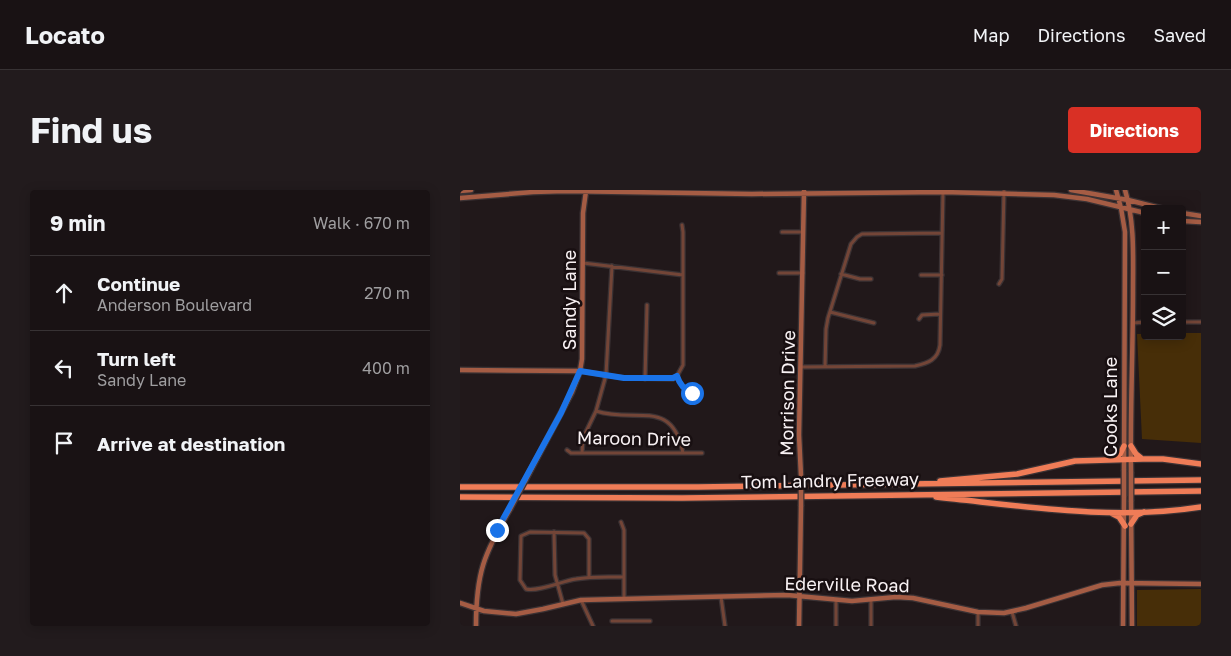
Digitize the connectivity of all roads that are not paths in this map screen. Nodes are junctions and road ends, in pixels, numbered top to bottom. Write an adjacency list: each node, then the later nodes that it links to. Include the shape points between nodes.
1 (471, 190): 6 (street)
2 (1071, 190): 11 (street)
3 (1091, 190): 11 (street)
4 (1116, 190): 14 (street, Cooks Lane)
5 (1125, 190): 15 (street, Cooks Lane)
6 (460, 191)
7 (522, 191): 8 (street); 13 (street)
8 (586, 191): 9 (street); 28 (street, Sandy Lane)
9 (804, 191): 10 (street); 26 (street, Morrison Drive)
10 (943, 191): 12 (street); 27 (street)
11 (1078, 191): 14 (street)
12 (1004, 192): 17 (street, via 1087,199); 39 (street, via 1002,279)
13 (460, 198)
14 (1119, 199): 15 (street); 17 (street, Cooks Lane)
15 (1128, 200): 16 (street); 18 (street, Cooks Lane)
16 (1148, 205)
17 (1121, 208): 18 (street); 37 (street, Cooks Lane, via 1125,232)
18 (1131, 210): 19 (street); 38 (street, Cooks Lane)
19 (1141, 212)
20 (1186, 214): 21 (street)
21 (1201, 216)
22 (1186, 221): 23 (street)
23 (1201, 222)
24 (682, 225): 33 (street)
25 (782, 232): 26 (street)
26 (803, 232): 31 (street, Morrison Drive)
27 (942, 233): 32 (street, via 862,234 851,244); 35 (street)
28 (583, 263): 29 (street); 54 (street, Sandy Lane)
29 (612, 266): 33 (street); 55 (street)
30 (780, 273): 31 (street)
31 (802, 273): 51 (street, Morrison Drive)
32 (842, 274): 36 (street); 41 (street)
33 (683, 275): 56 (street, via 683,365)
34 (921, 275): 35 (street)
35 (942, 275): 42 (street)
36 (871, 279)
37 (1124, 283): 38 (street); 49 (street, Cooks Lane)
38 (1133, 283): 48 (street, Cooks Lane)
39 (999, 284)
40 (647, 304): 57 (street)
41 (830, 312): 47 (street); 52 (street)
42 (940, 314): 43 (street, via 922,315); 52 (street, via 940,345 936,356 929,362 915,366)
43 (919, 319)
44 (1141, 322): 48 (street)
45 (1186, 322): 46 (street)
46 (1201, 322)
47 (874, 323)
48 (1133, 323): 50 (street, Cooks Lane)
49 (1124, 351): 50 (street); 59 (street, Cooks Lane)
50 (1133, 351): 60 (street, Cooks Lane)
51 (801, 367): 52 (street); 93 (street, Morrison Drive, bridge)
52 (825, 367)
53 (460, 370): 54 (street)
54 (580, 371): 55 (street); 101 (street, Sandy Lane, bridge, via 484,558)
55 (606, 375): 57 (street); 61 (street)
56 (677, 376): 57 (street); 58 (street, via 685,389)
57 (645, 379)
58 (700, 393)
59 (1124, 397): 60 (street); 62 (street, Cooks Lane)
60 (1132, 410): 63 (street, Cooks Lane)
61 (596, 411): 65 (street, via 583,438); 66 (street, via 663,419 677,432)
62 (1124, 446): 68 (highway); 69 (street, Cooks Lane)
63 (1131, 446): 70 (street, Cooks Lane); 71 (highway)
64 (566, 450): 65 (street, Maroon Drive)
65 (582, 453): 66 (street, Maroon Drive)
66 (683, 453): 67 (street, Maroon Drive)
67 (702, 453)
68 (1112, 459): 69 (highway); 74 (highway, via 1075,461 1017,474)
69 (1124, 459): 70 (highway); 80 (street, Cooks Lane, bridge, via 1124,501)
70 (1131, 459): 71 (highway); 80 (street, Cooks Lane, bridge)
71 (1143, 459): 72 (highway)
72 (1201, 464)
73 (1201, 480): 74 (highway, Tom Landry Freeway)
74 (906, 485): 75 (highway, Tom Landry Freeway)
75 (460, 487)
76 (1201, 491): 77 (highway, Tom Landry Freeway)
77 (906, 494): 78 (highway, Tom Landry Freeway); 82 (highway, via 1075,512)
78 (460, 497)
79 (1201, 507): 81 (highway)
80 (1128, 511): 81 (highway); 82 (highway); 84 (street, Cooks Lane); 85 (street, Cooks Lane)
81 (1145, 511): 84 (highway, via 1137,515)
82 (1110, 512): 85 (highway)
83 (621, 522): 88 (street, via 624,530)
84 (1131, 524): 91 (street, Cooks Lane)
85 (1125, 526): 90 (street, Cooks Lane)
86 (554, 532): 87 (street, via 579,532 588,536); 89 (street); 89 (street, via 523,534 520,539 520,580 526,589)
87 (589, 577): 88 (street); 89 (street)
88 (624, 577): 95 (street)
89 (556, 583): 100 (street)
90 (1124, 583): 91 (street, Ederville Road); 103 (street, Ederville Road, via 1096,586); 114 (street, Cooks Lane)
91 (1132, 583): 92 (street, Ederville Road); 115 (street, Cooks Lane)
92 (1201, 584)
93 (799, 596): 94 (street, Ederville Road); 98 (street, Ederville Road); 109 (street, Morrison Drive)
94 (721, 597): 95 (street, Ederville Road); 108 (street)
95 (624, 598): 97 (street, Ederville Road)
96 (872, 599): 98 (street, Ederville Road); 102 (street, Ederville Road, via 913,598); 111 (street)
97 (581, 600): 100 (street, Ederville Road); 107 (street)
98 (836, 600): 110 (street)
99 (460, 603): 101 (street, Ederville Road)
100 (563, 604): 101 (street, Ederville Road, via 516,614)
101 (476, 609): 106 (street, Sandy Lane)
102 (978, 612): 103 (street, Ederville Road); 112 (street)
103 (1012, 612): 113 (street)
104 (650, 620): 105 (street)
105 (612, 621)
106 (476, 626)
107 (593, 626)
108 (725, 626)
109 (799, 626)
110 (836, 626)
111 (871, 626)
112 (978, 626)
113 (1016, 626)
114 (1124, 626)
115 (1132, 626)

